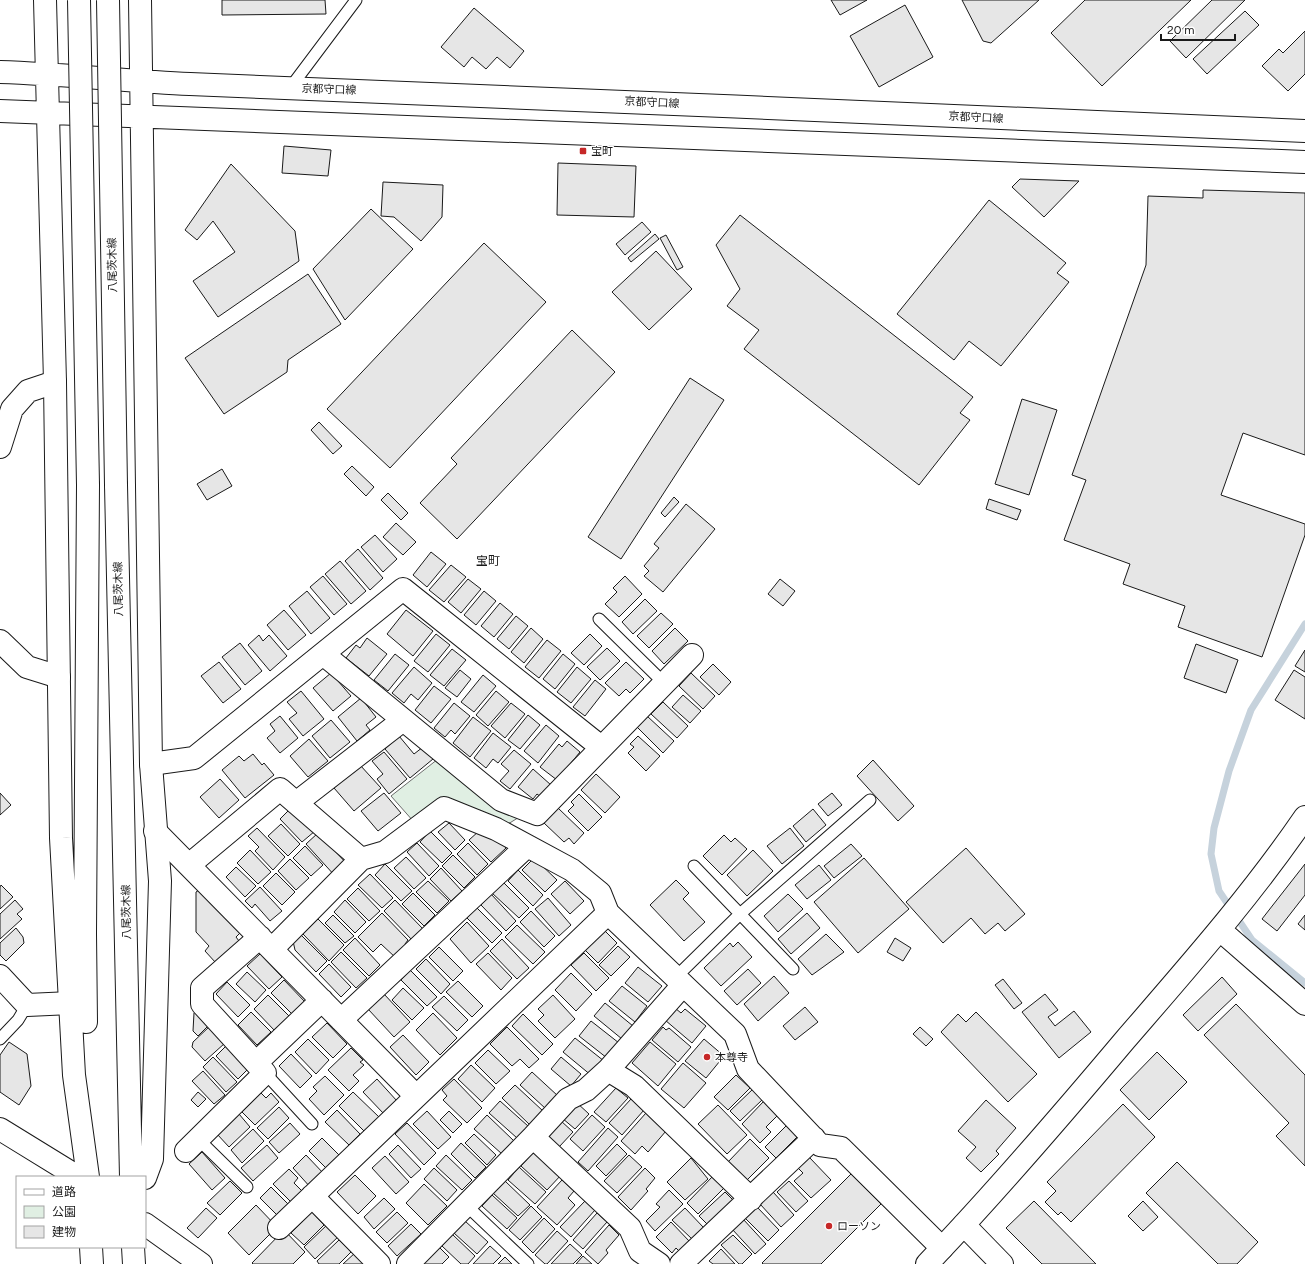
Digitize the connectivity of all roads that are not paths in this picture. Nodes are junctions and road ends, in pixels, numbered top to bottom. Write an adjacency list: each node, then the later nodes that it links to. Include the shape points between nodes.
1 (45, 0): 7 (main road)
2 (79, 0): 57 (main road, bridge, via 88,485 85,934)
3 (108, 0): 59 (main road, 八尾茨木線, bridge)
4 (140, 0): 8 (main road)
5 (356, 0): 9 (lane)
6 (0, 72): 7 (main road, 京都守口線)
7 (46, 74): 8 (main road, 京都守口線); 11 (main road)
8 (141, 82): 9 (main road, 京都守口線); 12 (main road)
9 (290, 88): 13 (main road, 京都守口線)
10 (0, 111): 11 (main road)
11 (48, 114): 12 (main road); 15 (main road)
12 (142, 116): 14 (main road); 25 (main road)
13 (1305, 132)
14 (1305, 162)
15 (55, 382): 16 (main road, via 28,391 12,409); 21 (main road)
16 (0, 447)
17 (599, 619): 22 (lane)
18 (0, 641): 21 (main road, via 27,667)
19 (323, 654): 23 (main road); 24 (main road, via 403,589); 25 (main road, via 194,758)
20 (692, 655): 22 (main road)
21 (59, 677): 43 (main road, via 62,838)
22 (664, 684): 24 (main road)
23 (403, 720): 27 (main road); 28 (main road, via 502,800)
24 (601, 747): 28 (main road)
25 (151, 764): 30 (main road)
26 (870, 800): 36 (lane)
27 (296, 803): 32 (main road); 33 (main road, via 280,789)
28 (537, 814): 31 (main road)
29 (1305, 817): 37 (main road)
30 (155, 831): 33 (main road); 60 (main road, via 160,881 152,1159)
31 (521, 842): 32 (main road, via 496,828 444,808 385,852); 35 (main road, via 572,870 600,893); 46 (main road)
32 (361, 859): 38 (main road)
33 (189, 865): 38 (main road)
34 (694, 866): 36 (lane)
35 (608, 913): 41 (main road); 50 (main road)
36 (740, 914): 39 (lane); 41 (lane)
37 (1229, 918): 44 (main road); 66 (main road)
38 (266, 943): 42 (main road); 48 (main road, via 202,988 202,1004)
39 (794, 970)
40 (0, 976): 45 (main road)
41 (679, 982): 49 (main road); 54 (main road, via 735,1034 748,1068)
42 (322, 1000): 46 (main road); 48 (main road)
43 (71, 1003): 45 (main road); 58 (main road, via 74,1075)
44 (1305, 1004)
45 (26, 1005): 47 (lane, via 18,1020)
46 (342, 1020): 50 (main road)
47 (0, 1039)
48 (261, 1068): 51 (lane); 55 (main road)
49 (608, 1070): 53 (main road, via 586,1090 568,1099); 63 (main road, via 634,1086)
50 (416, 1096): 62 (main road)
51 (312, 1124)
52 (0, 1129): 56 (main road)
53 (533, 1137): 64 (main road); 77 (main road, via 630,1228 640,1251)
54 (814, 1138): 63 (main road); 70 (main road, via 820,1145 841,1148)
55 (192, 1145): 61 (lane)
56 (76, 1176)
57 (88, 1176)
58 (88, 1176)
59 (131, 1176)
60 (146, 1176)
61 (247, 1187)
62 (312, 1196): 67 (main road); 74 (main road)
63 (750, 1199): 78 (main road)
64 (466, 1205): 75 (main road); 76 (lane)
65 (146, 1225): 73 (main road)
66 (964, 1225): 70 (main road); 80 (main road)
67 (279, 1228)
68 (91, 1248): 71 (main road)
69 (133, 1248): 72 (main road)
70 (942, 1248): 79 (main road)
71 (92, 1264)
72 (134, 1264)
73 (201, 1264)
74 (379, 1264)
75 (408, 1264)
76 (528, 1264)
77 (659, 1264)
78 (681, 1264)
79 (927, 1264)
80 (1002, 1264)

